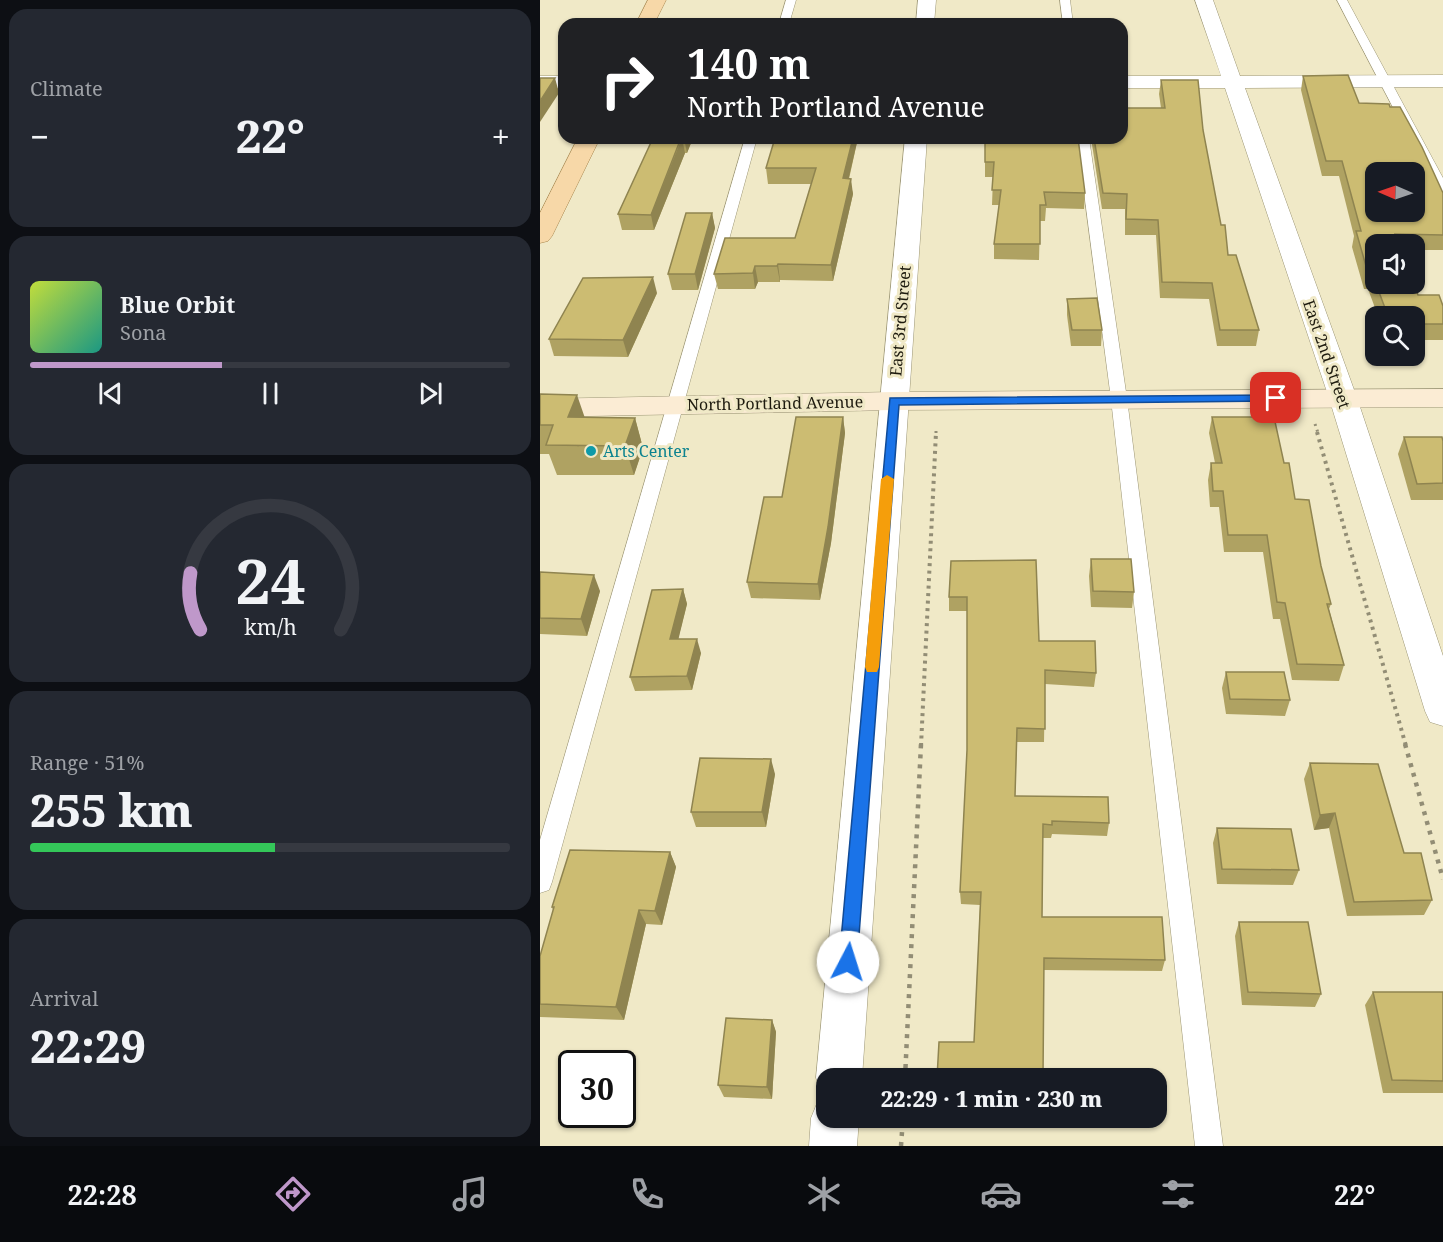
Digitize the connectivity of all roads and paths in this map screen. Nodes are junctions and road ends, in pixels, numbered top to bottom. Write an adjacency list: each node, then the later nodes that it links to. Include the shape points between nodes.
1 (657, 0): 7 (main road)
2 (791, 0): 8 (lane)
3 (927, 0): 9 (street)
4 (1065, 0): 10 (lane)
5 (1204, 0): 16 (street, East 2nd Street)
6 (1342, 0): 11 (lane)
7 (648, 18)
8 (786, 18)
9 (926, 18)
10 (1067, 18)
11 (1385, 81): 12 (street); 16 (street); 21 (lane)
12 (1443, 81)
13 (540, 82): 14 (street)
14 (558, 82)
15 (1128, 82): 16 (street)
16 (1231, 82): 23 (street, East 2nd Street)
17 (586, 144): 22 (main road)
18 (749, 144): 27 (lane)
19 (915, 144): 26 (street, East 3rd Street)
20 (1084, 144): 25 (lane)
21 (1443, 190)
22 (540, 236)
23 (1342, 398): 24 (street, North Portland Avenue); 25 (street, North Portland Avenue); 31 (street, East 2nd Street)
24 (1443, 398)
25 (1119, 399): 26 (street, North Portland Avenue); 40 (lane)
26 (894, 401): 27 (street, North Portland Avenue); 34 (street, East 3rd Street)
27 (675, 404): 28 (street, North Portland Avenue); 33 (lane)
28 (540, 408)
29 (1313, 419): 32 (path)
30 (936, 421): 35 (path)
31 (1443, 711)
32 (1443, 879)
33 (540, 882)
34 (839, 1068)
35 (904, 1068)
36 (834, 1128): 38 (street)
37 (902, 1128): 39 (path)
38 (833, 1146)
39 (901, 1146)
40 (1209, 1146)

